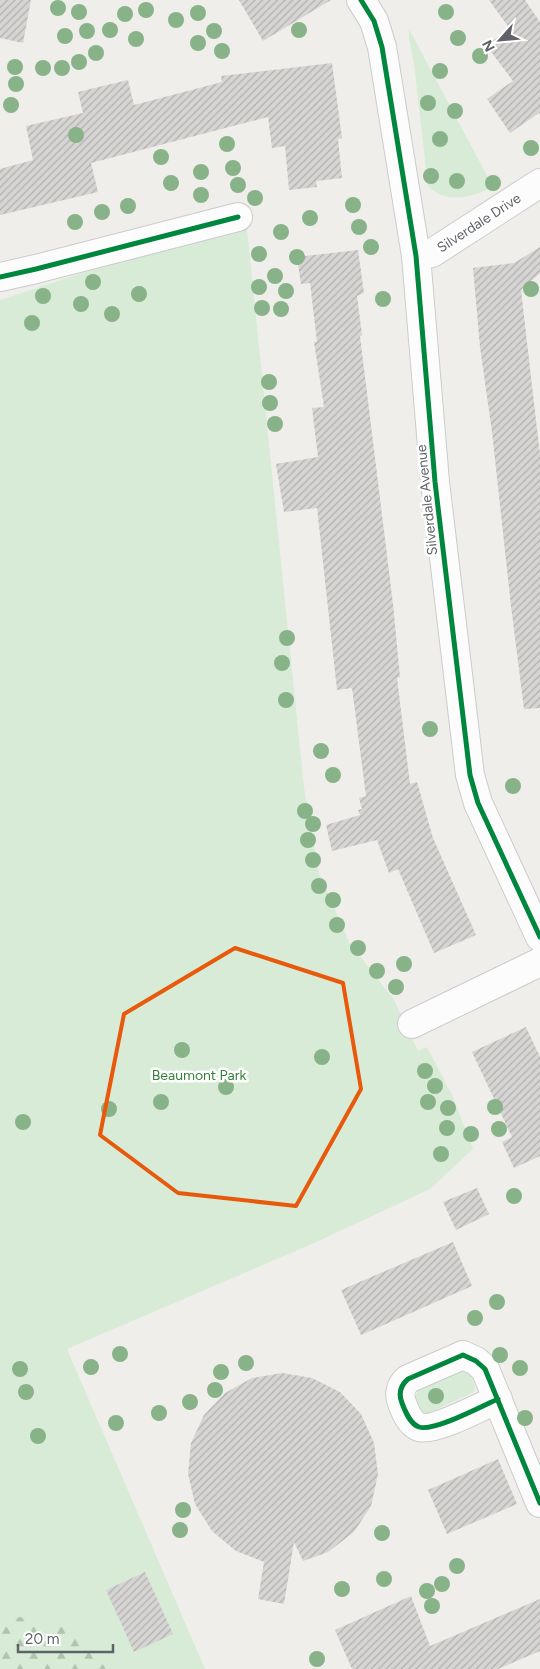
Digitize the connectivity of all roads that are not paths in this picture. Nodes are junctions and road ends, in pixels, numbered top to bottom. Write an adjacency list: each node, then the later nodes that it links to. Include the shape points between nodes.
1 (361, 0): 4 (street, Silverdale Avenue, via 374,21 382,47)
2 (540, 183): 4 (street, Silverdale Drive, via 432,253)
3 (238, 217): 5 (street)
4 (416, 256): 6 (street, Silverdale Avenue, via 435,482 470,775 478,803)
5 (0, 276)
6 (540, 938)
7 (540, 962): 8 (street)
8 (412, 1024)
9 (498, 1399): 10 (street)
10 (540, 1503)

